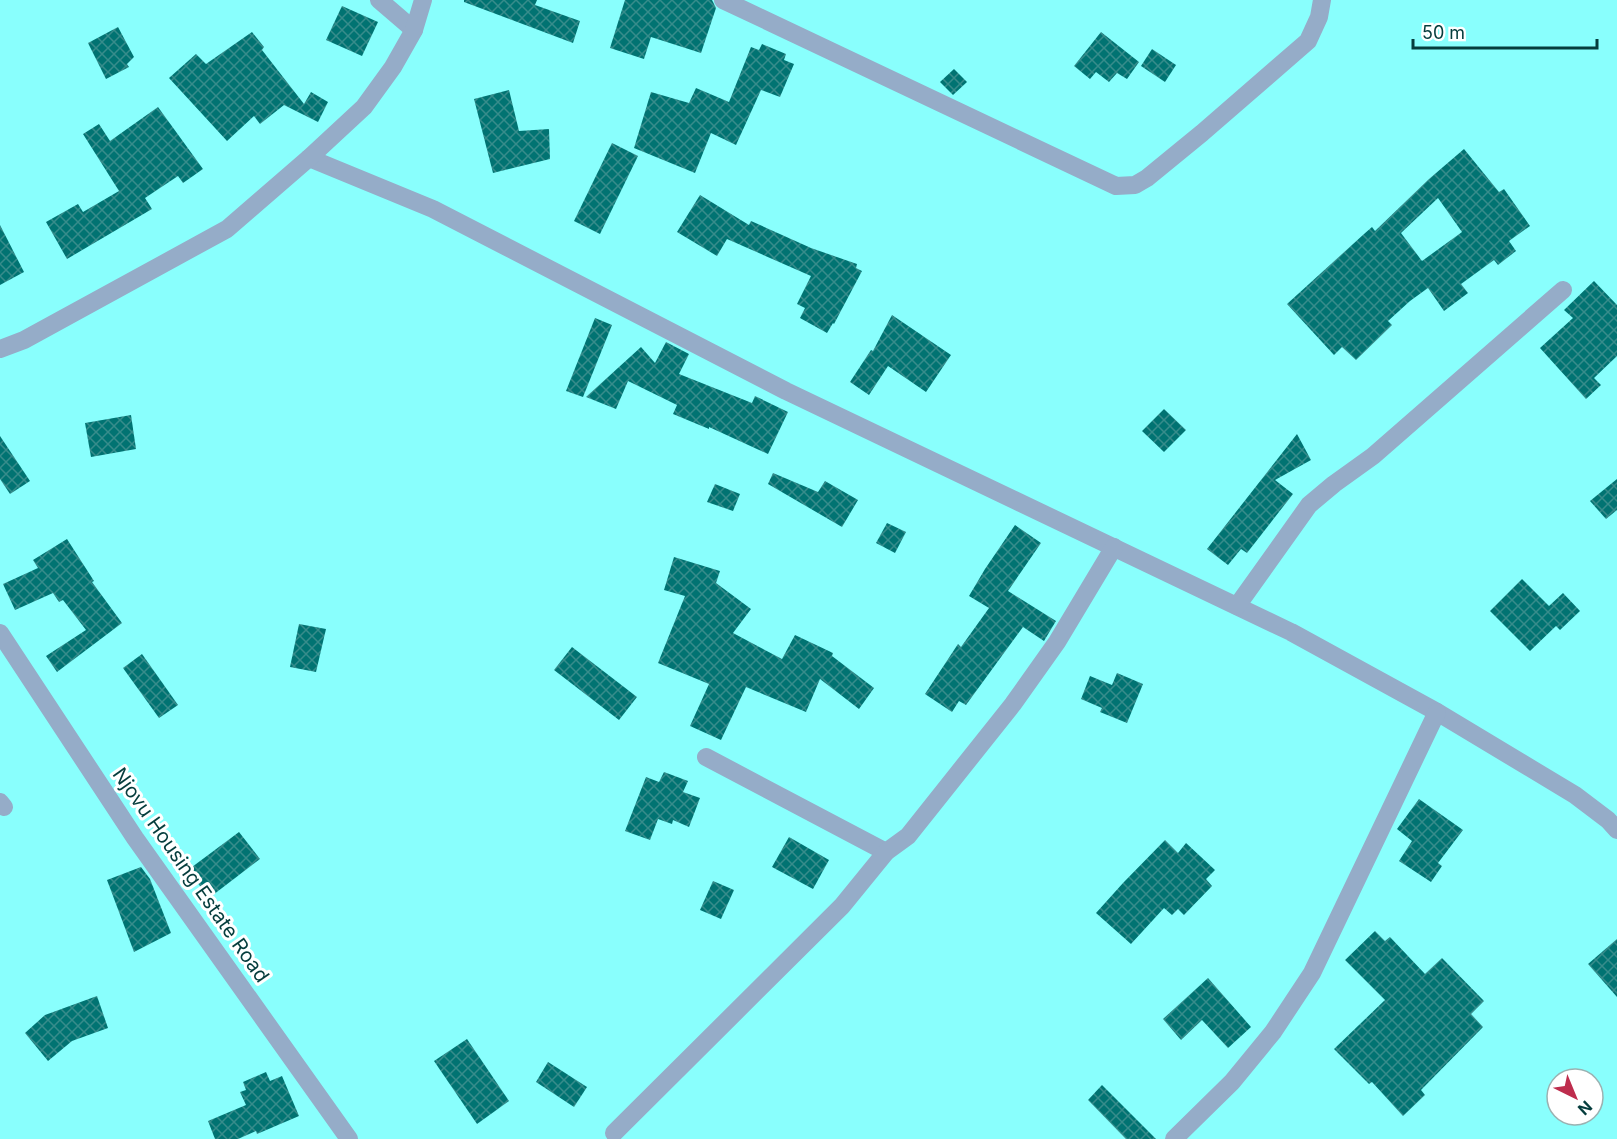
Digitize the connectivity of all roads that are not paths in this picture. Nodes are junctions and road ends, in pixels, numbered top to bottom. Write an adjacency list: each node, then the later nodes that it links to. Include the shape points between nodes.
1 (379, 0): 5 (street)
2 (423, 0): 5 (street)
3 (723, 0): 4 (street, via 1116,186 1135,185 1147,178 1308,41)
4 (1322, 0)
5 (414, 30): 6 (street, via 364,107)
6 (309, 158): 8 (street, via 227,229); 9 (street, via 433,209 786,391)
7 (1563, 290): 10 (street, via 1373,456 1309,505)
8 (0, 349)
9 (1114, 547): 10 (street); 15 (street, via 1058,642 1013,704 908,836)
10 (1237, 606): 12 (street)
11 (0, 633): 17 (street, Njovu Housing Estate Road, via 135,838)
12 (1437, 712): 14 (street, via 1575,795); 18 (street, via 1312,973 1273,1032 1232,1082)
13 (706, 757): 15 (street)
14 (1617, 830)
15 (886, 852): 16 (street, via 842,906)
16 (614, 1133)
17 (349, 1139)
18 (1174, 1139)

